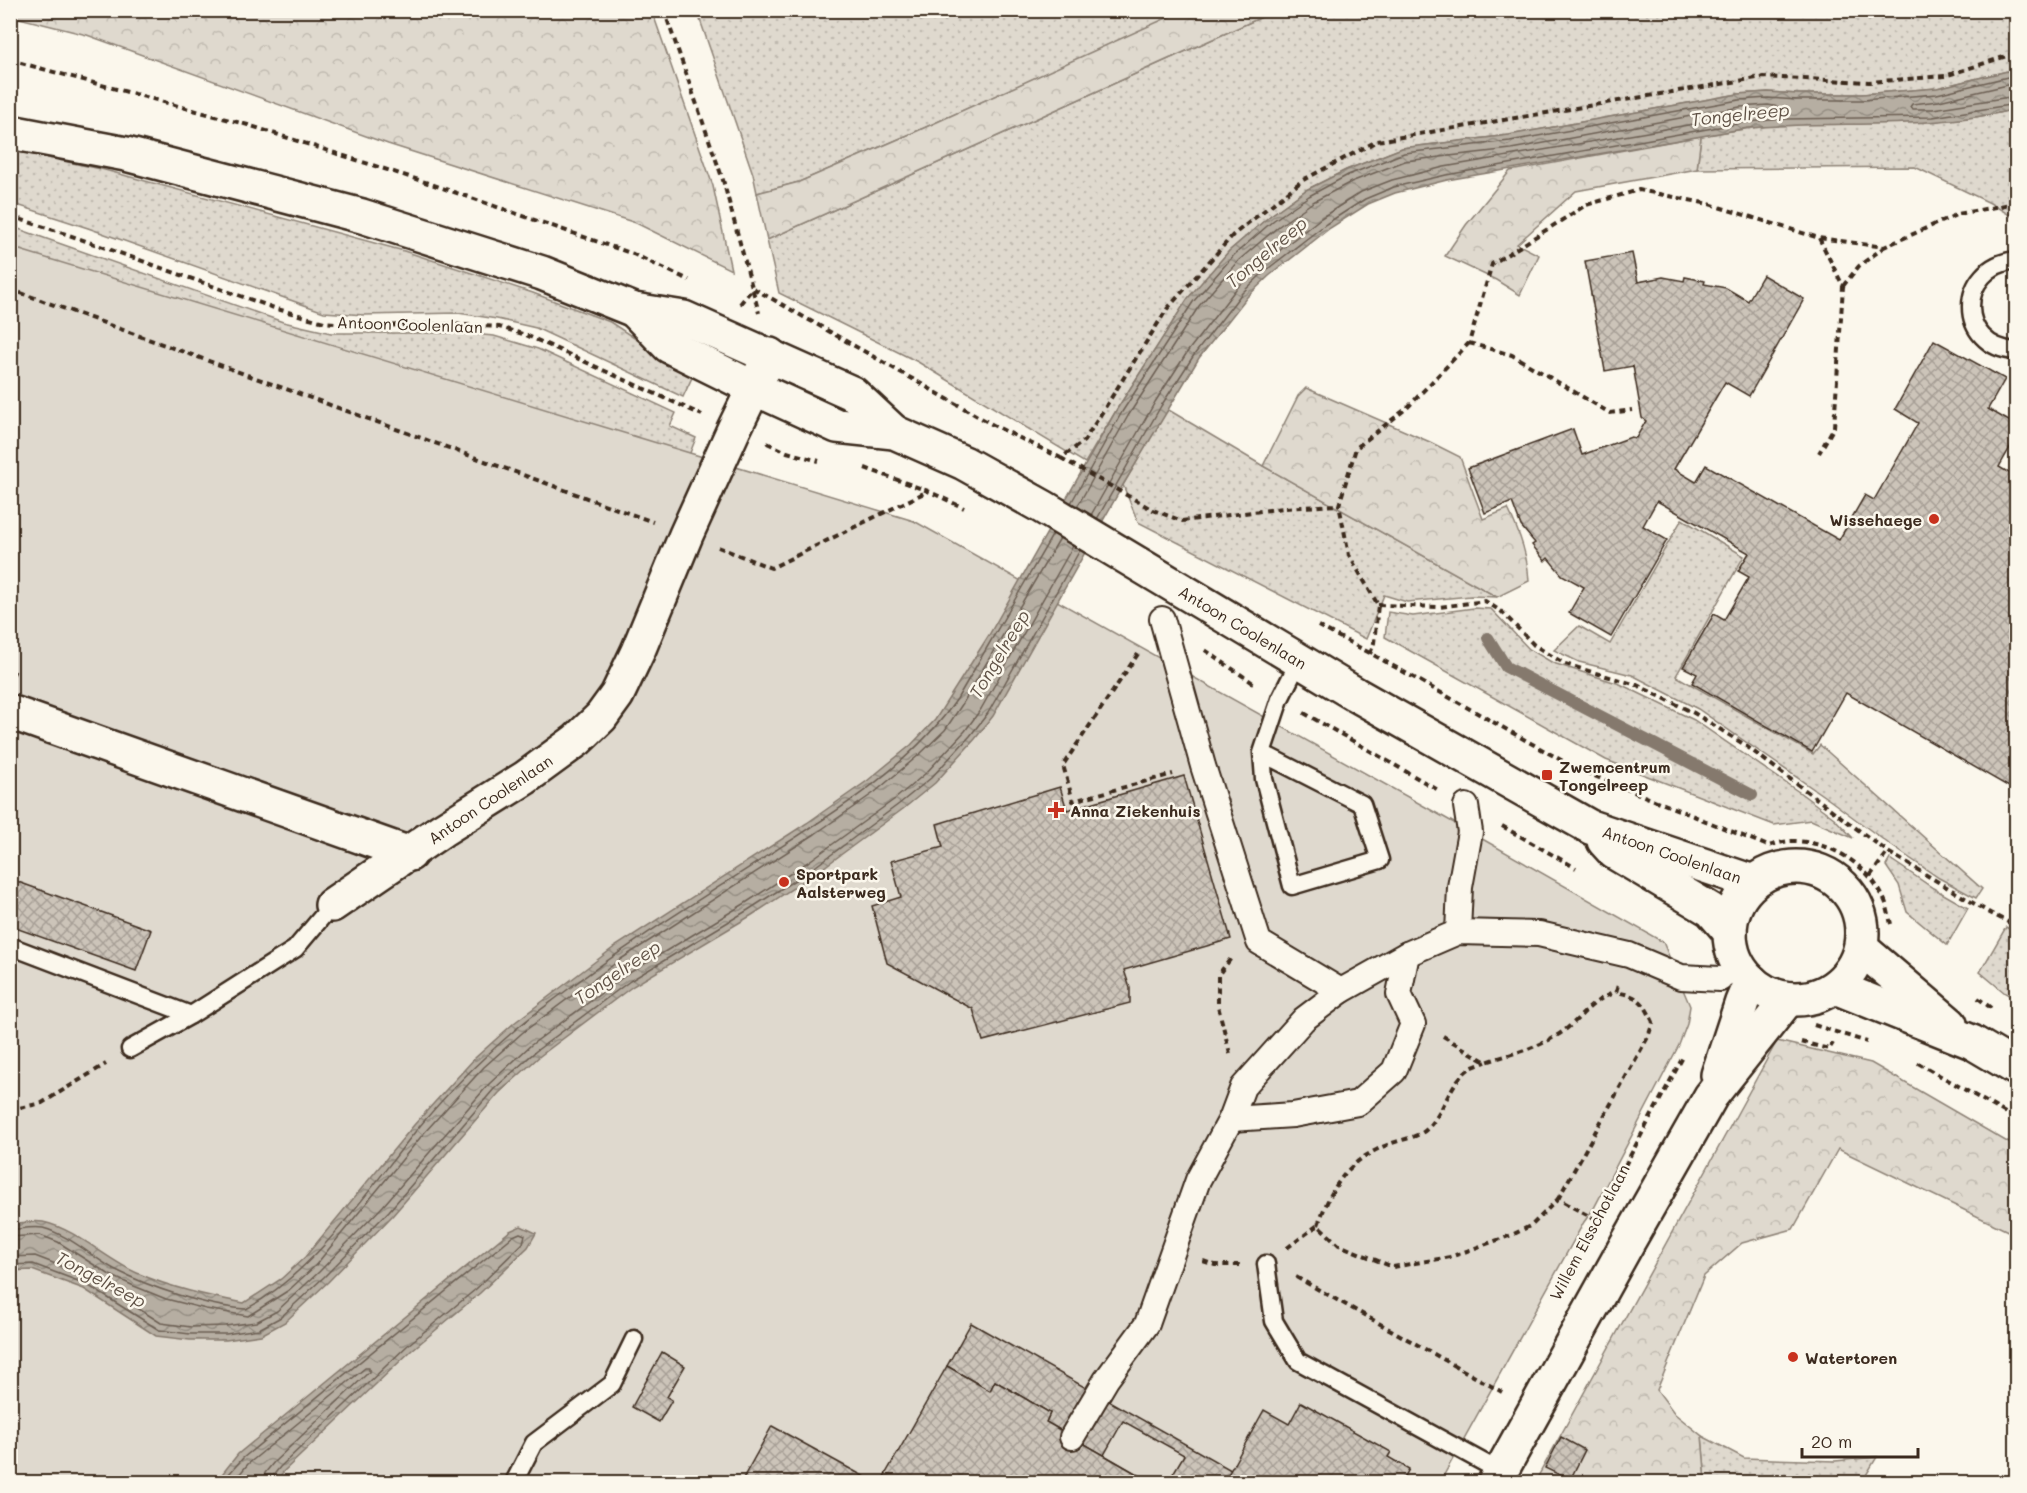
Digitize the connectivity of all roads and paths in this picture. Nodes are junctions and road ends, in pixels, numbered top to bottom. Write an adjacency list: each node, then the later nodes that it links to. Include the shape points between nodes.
1 (664, 10): 10 (path, via 723,180)
2 (2016, 53): 23 (path, via 1945,76 1869,82 1763,77 1377,141 1303,180 1233,234 1167,309 1084,441)
3 (10, 132): 13 (main road, Antoon Coolenlaan, via 126,154 362,216 542,273)
4 (2016, 203): 7 (path, via 1958,214)
5 (10, 216): 20 (path, Antoon Coolenlaan, via 324,322 500,327 526,335)
6 (1819, 238): 7 (path); 9 (path); 15 (path, via 1709,204 1639,190 1586,205 1492,264)
7 (1884, 247): 9 (path, via 1859,266)
8 (2016, 260): 16 (lane, via 1990,268 1980,278 1971,305 1972,319 1980,333 1991,344)
9 (1843, 286): 22 (path, via 1834,427)
10 (753, 288): 12 (path); 14 (path); 23 (path, via 995,426)
11 (10, 289): 26 (path)
12 (740, 304)
13 (634, 310): 17 (main road, Antoon Coolenlaan, via 684,318); 18 (main road, Antoon Coolenlaan, via 669,346)
14 (759, 312)
15 (1469, 344): 19 (path, via 1512,355 1610,413); 25 (path, via 1407,408 1356,448)
16 (2016, 351)
17 (770, 355): 18 (main road, Antoon Coolenlaan); 21 (main road, Antoon Coolenlaan, via 852,393)
18 (754, 388): 20 (main road, Antoon Coolenlaan); 21 (main road, Antoon Coolenlaan, via 837,426)
19 (1632, 410)
20 (734, 429): 26 (main road, Antoon Coolenlaan)
21 (894, 432): 29 (main road, Antoon Coolenlaan, via 964,463 1043,507)
22 (1819, 453)
23 (1061, 458): 25 (path, via 1153,510 1182,520)
24 (928, 491): 26 (path, via 771,568)
25 (1339, 505): 27 (path, via 1349,555)
26 (686, 535): 37 (main road, Antoon Coolenlaan, via 630,669 601,717 525,778)
27 (1378, 605): 30 (path, via 1374,643); 36 (path, via 1439,607 1485,601 1502,612 1534,645 1565,664 1637,685 1732,737)
28 (1162, 619): 33 (street); 33 (path, via 1063,765 1074,801)
29 (1299, 661): 30 (main road, Antoon Coolenlaan); 32 (lane, via 1280,699)
30 (1355, 694): 35 (main road, Antoon Coolenlaan)
31 (10, 712): 37 (main road, Antoon Coolenlaan)
32 (1262, 753): 32 (lane, via 1264,778 1292,886 1380,860 1362,804)
33 (1203, 766): 44 (street)
34 (1466, 806): 42 (street, via 1470,832 1460,887)
35 (1590, 827): 39 (main road, Antoon Coolenlaan); 43 (main road, Antoon Coolenlaan, via 1614,852 1711,910)
36 (1888, 852): 38 (path); 41 (path)
37 (410, 854): 40 (main road, Antoon Coolenlaan)
38 (1870, 876)
39 (1753, 882): 43 (main road, via 1741,896); 46 (main road, via 1791,867 1831,876 1857,907 1862,927)
40 (332, 905): 54 (lane, via 295,949)
41 (2016, 926)
42 (1458, 932): 47 (street); 48 (street, via 1539,934)
43 (1730, 932): 49 (main road, via 1732,950 1740,966)
44 (1258, 942): 51 (street); 66 (path, via 1237,952 1218,975 1224,1037)
45 (10, 946): 54 (lane)
46 (1861, 948): 50 (main road, via 1851,970); 58 (main road)
47 (1407, 954): 51 (street); 55 (street, via 1399,994)
48 (1629, 955): 49 (street, via 1681,977); 52 (path)
49 (1736, 980): 53 (main road); 67 (main road, via 1742,1002)
50 (1834, 987): 53 (main road, via 1805,998); 58 (main road)
51 (1341, 991): 66 (street, via 1305,1019)
52 (1616, 992): 64 (path, via 1600,998 1557,1036); 71 (path, via 1632,995 1644,1003 1653,1022)
53 (1788, 999): 67 (main road)
54 (191, 1014): 61 (lane)
55 (1413, 1024): 64 (path, via 1433,1031); 69 (street, via 1394,1071 1358,1102 1293,1115)
56 (1840, 1034): 60 (path)
57 (1799, 1042): 59 (path, via 1829,1049)
58 (1972, 1042): 65 (main road)
59 (1833, 1043)
60 (1870, 1043)
61 (130, 1049): 68 (path, via 42,1103)
62 (1684, 1055): 72 (path, Willem Elsschotlaan)
63 (1910, 1058): 70 (path)
64 (1486, 1062): 73 (path, via 1469,1070 1452,1088 1443,1110 1425,1131 1358,1160 1337,1180)
65 (2016, 1068)
66 (1242, 1087): 69 (street)
67 (1711, 1096): 82 (main road)
68 (10, 1110)
69 (1231, 1119): 75 (street, via 1198,1180)
70 (2016, 1119)
71 (1558, 1199): 72 (path); 73 (path, via 1532,1225 1512,1235 1450,1257 1393,1267 1339,1245)
72 (1596, 1220): 74 (path, Willem Elsschotlaan)
73 (1318, 1225): 76 (path)
74 (1590, 1230)
75 (1172, 1249): 76 (path, via 1215,1265); 81 (street, via 1147,1324 1106,1380)
76 (1266, 1264): 79 (path); 82 (lane, via 1274,1321 1298,1361)
77 (634, 1339): 83 (lane, via 612,1384 534,1443)
78 (1508, 1382): 79 (path)
79 (1502, 1392): 80 (path)
80 (1496, 1402)
81 (1072, 1437)
82 (1498, 1477)
83 (514, 1482)

